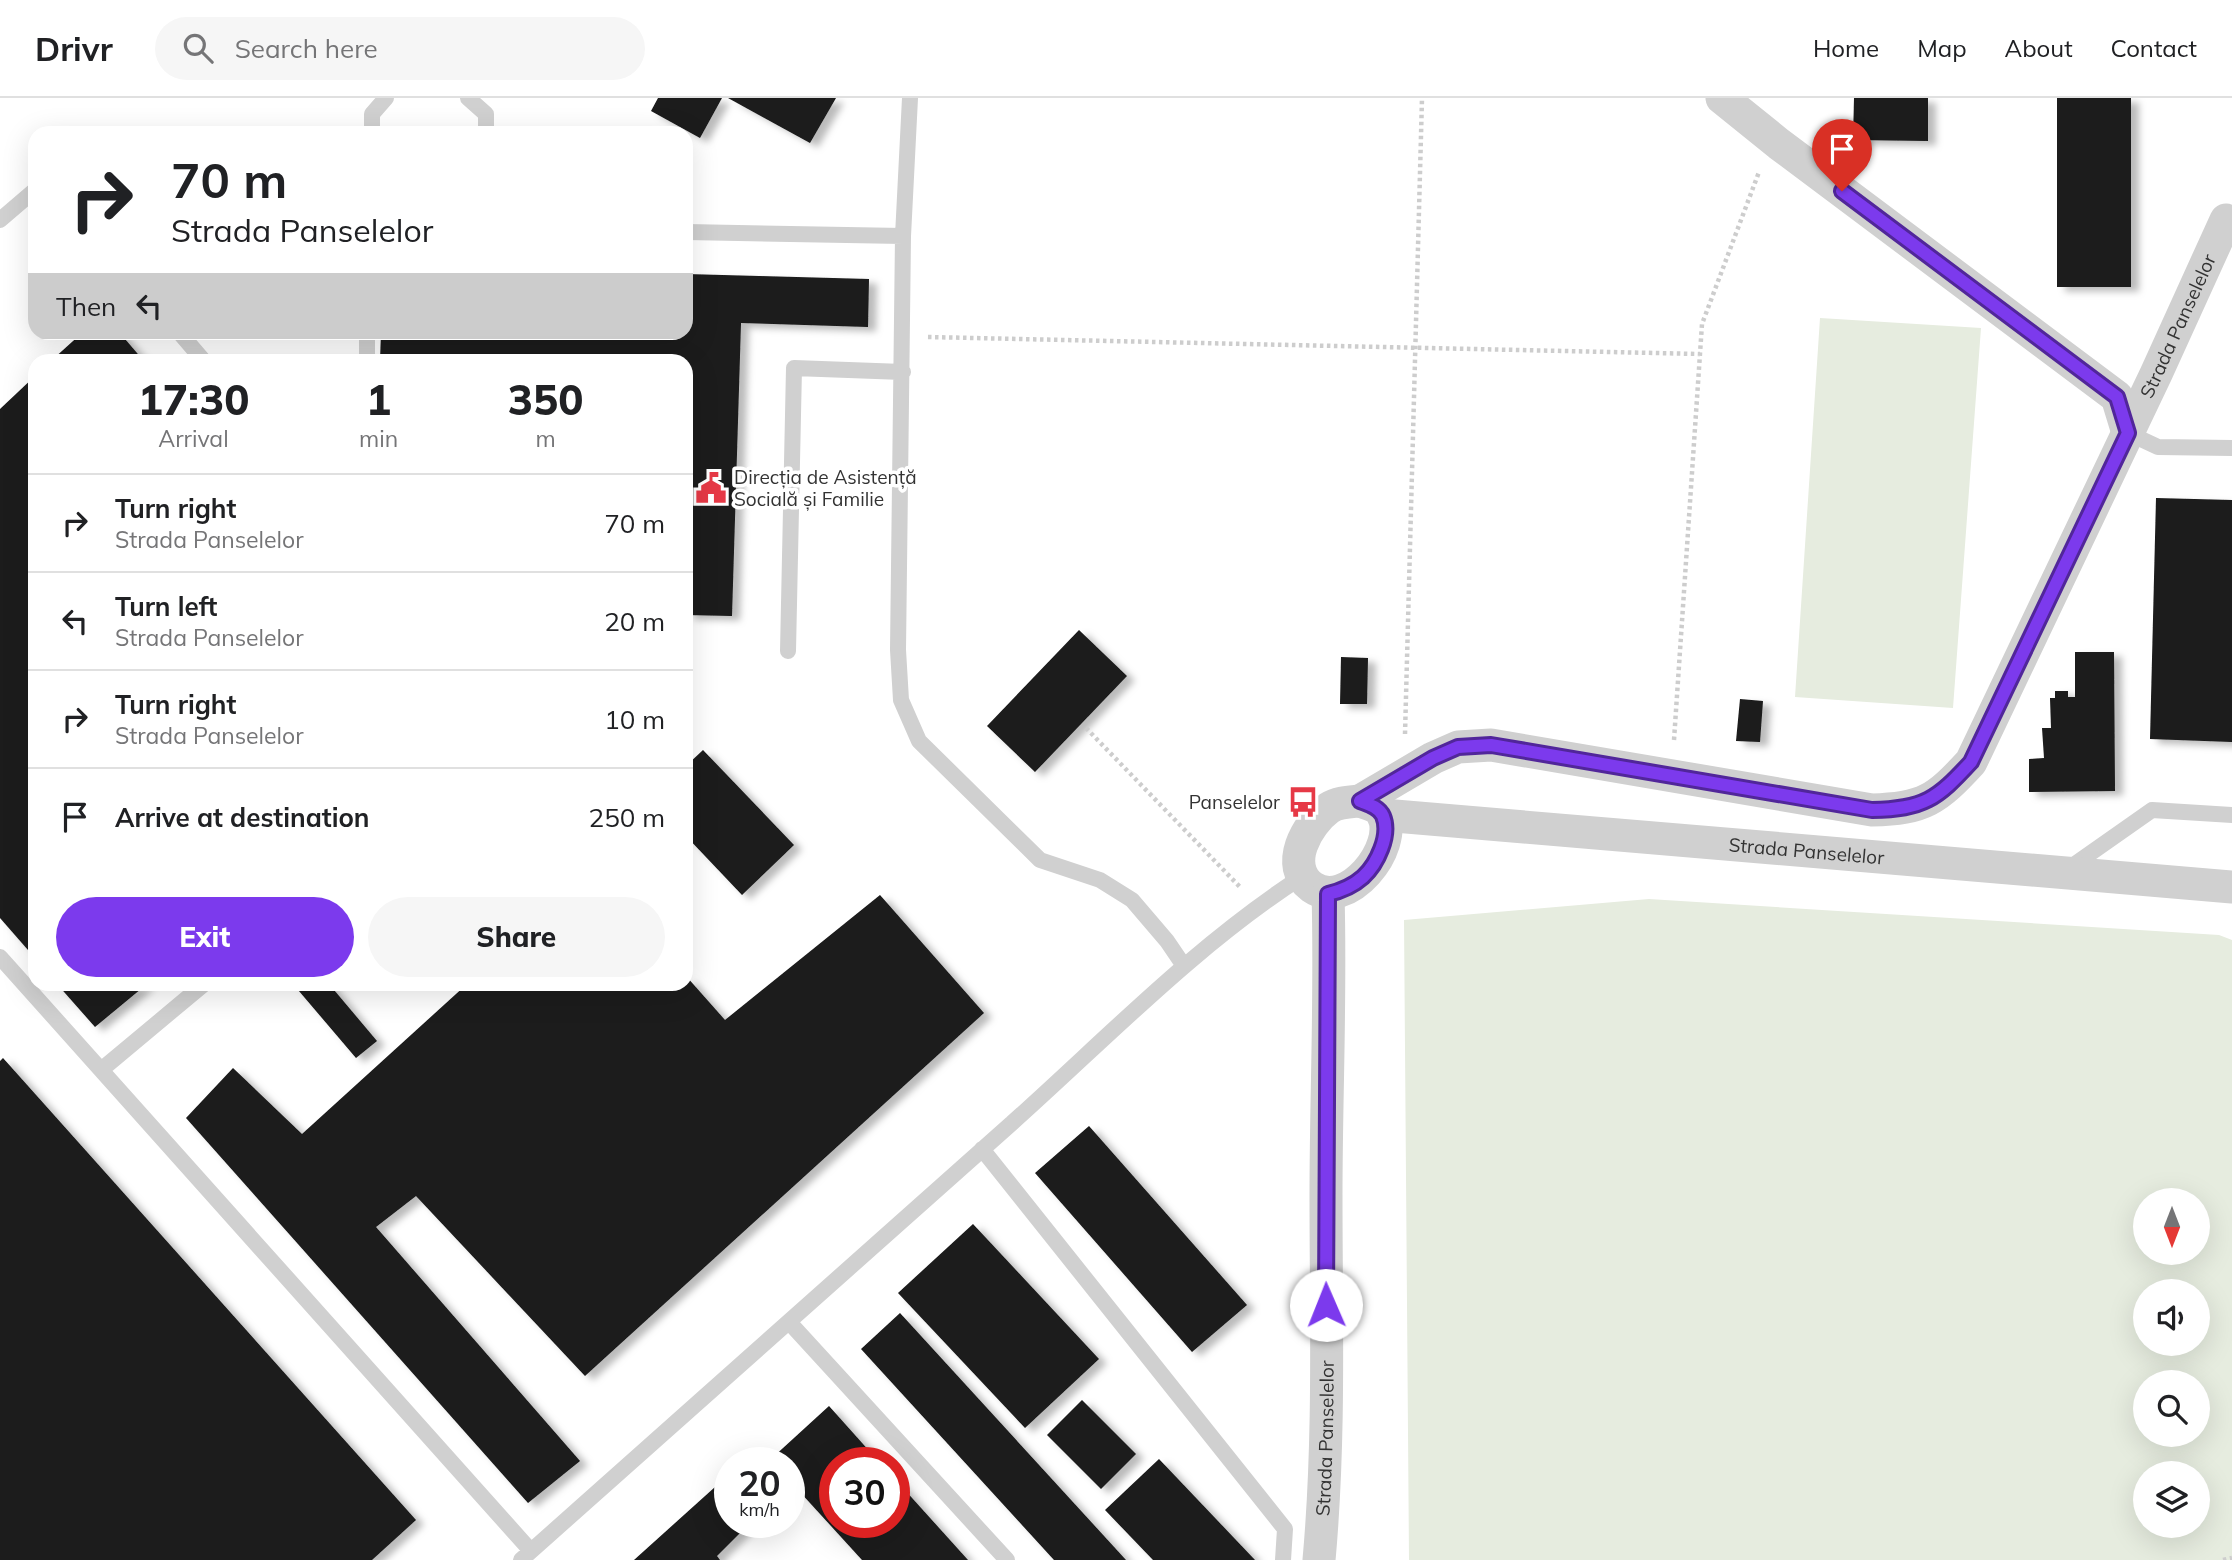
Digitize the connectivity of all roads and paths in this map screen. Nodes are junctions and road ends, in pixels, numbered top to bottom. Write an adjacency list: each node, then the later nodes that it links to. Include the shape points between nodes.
1 (386, 98): 6 (lane, via 372,114)
2 (468, 98): 7 (lane, via 486,114)
3 (910, 98): 13 (lane)
4 (1422, 98): 16 (path)
5 (1722, 98): 8 (street, Strada Panselelor)
6 (372, 126)
7 (486, 126)
8 (1779, 144): 18 (path, via 1763,162 1702,324); 20 (street, Strada Panselelor, via 2117,397)
9 (28, 196): 10 (lane)
10 (0, 219)
11 (2226, 220): 20 (street, Strada Panselelor)
12 (693, 232): 13 (lane)
13 (904, 236): 14 (lane)
14 (903, 337): 16 (path); 19 (lane)
15 (186, 340): 17 (lane)
16 (1415, 347): 18 (path); 24 (path)
17 (198, 354)
18 (1700, 354): 25 (path)
19 (903, 372): 22 (lane, via 794,368); 33 (lane, via 898,650 901,700 919,741 1040,860 1100,880 1132,900)
20 (2128, 433): 21 (lane, via 2158,447); 25 (street, Strada Panselelor, via 1971,762 1929,801 1902,810 1872,810)
21 (2232, 448)
22 (788, 651)
23 (1086, 728): 31 (path)
24 (1404, 775): 25 (street, Strada Panselelor, via 1458,747 1491,745); 26 (street, Strada Panselelor)
25 (1671, 775)
26 (1372, 808): 28 (street, Strada Panselelor); 29 (street, via 1383,842 1371,868 1349,887); 29 (street, Strada Panselelor, via 1344,802 1329,808 1302,841 1299,858)
27 (2232, 815): 28 (lane, via 2152,810)
28 (2064, 872): 30 (street, Strada Panselelor)
29 (1315, 885): 31 (lane); 44 (street, Strada Panselelor, via 1326,1068 1327,1403)
30 (2232, 887)
31 (1258, 905): 33 (lane)
32 (0, 957): 34 (lane)
33 (1184, 966): 38 (lane)
34 (28, 988)
35 (30, 991): 37 (lane)
36 (196, 991): 37 (lane)
37 (101, 1070): 40 (lane)
38 (982, 1149): 39 (lane); 43 (lane, via 1285,1529)
39 (789, 1322): 40 (lane); 42 (lane)
40 (526, 1556)
41 (2232, 1558): 45 (path)
42 (1007, 1560)
43 (1283, 1560)
44 (1319, 1560)
45 (2223, 1560)

